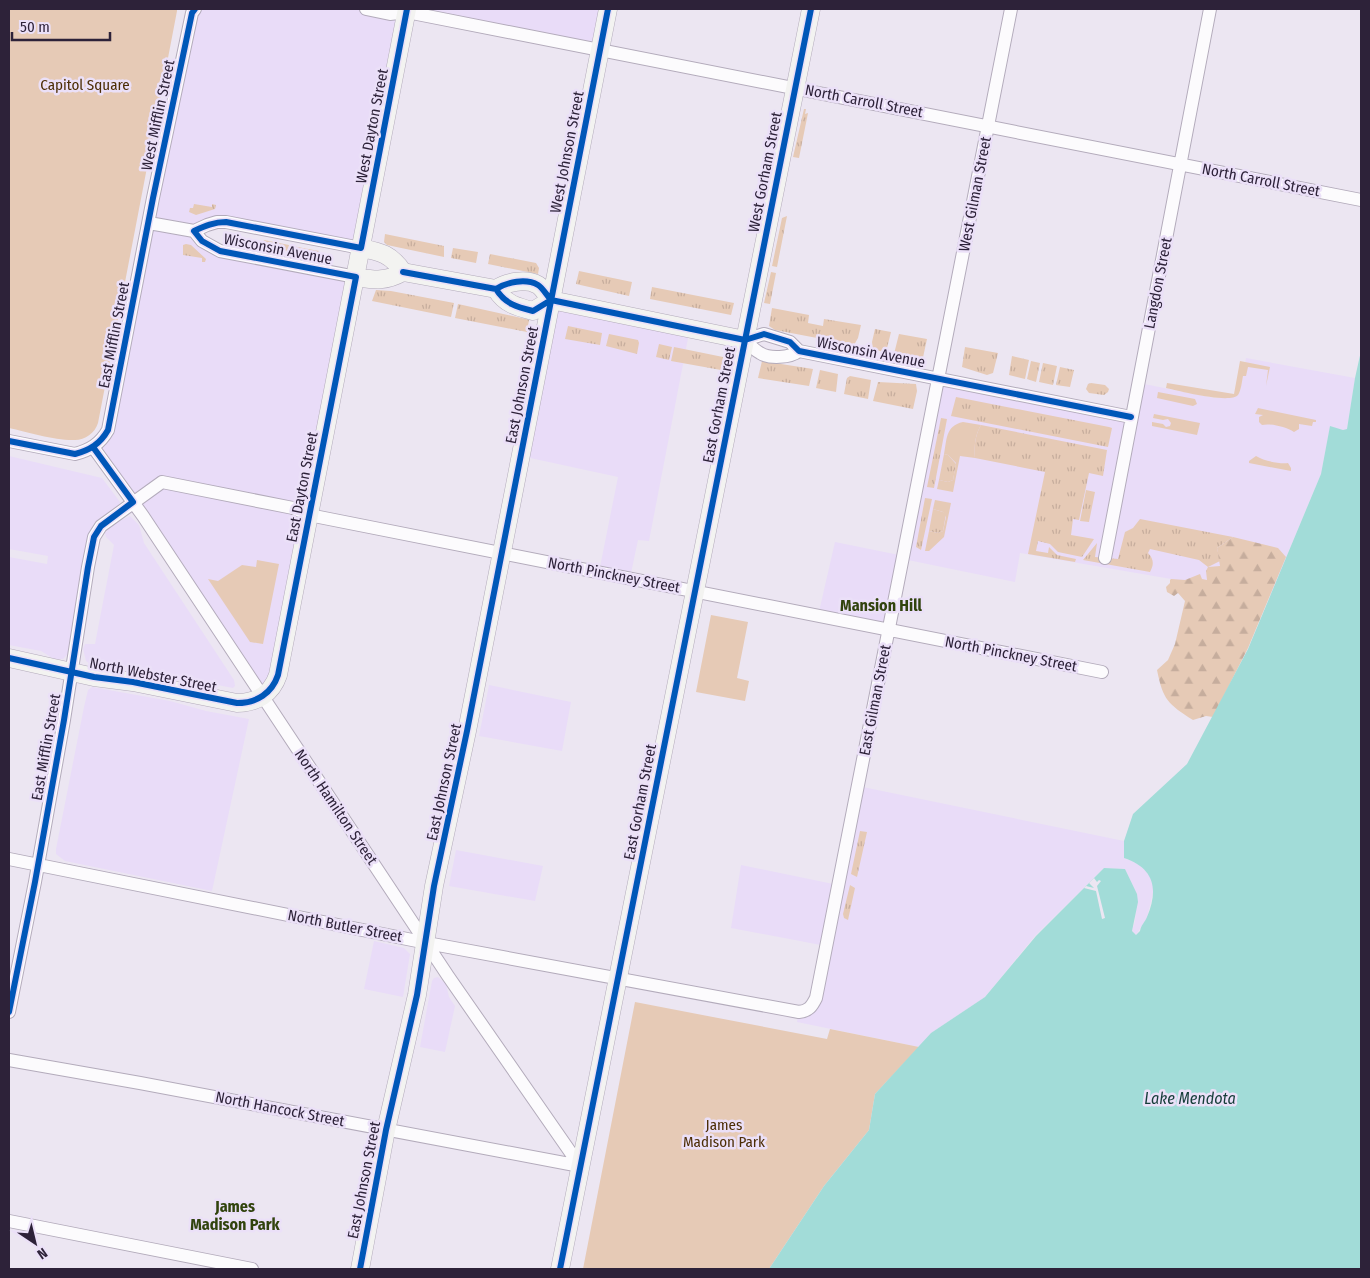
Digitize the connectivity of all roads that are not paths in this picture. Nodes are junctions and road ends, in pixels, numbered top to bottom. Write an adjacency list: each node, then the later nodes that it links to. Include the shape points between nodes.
1 (366, 9): 7 (street, North Carroll Street, via 390,14)
2 (608, 9): 8 (main road, West Johnson Street)
3 (810, 9): 9 (main road, West Gorham Street)
4 (1012, 9): 10 (street, West Gilman Street)
5 (1210, 9): 11 (street, Langdon Street)
6 (193, 10): 13 (street, West Mifflin Street)
7 (407, 10): 8 (street, North Carroll Street); 15 (main road, West Dayton Street)
8 (600, 50): 9 (street, North Carroll Street); 19 (main road, West Johnson Street)
9 (795, 88): 10 (street, North Carroll Street); 20 (main road, West Gorham Street)
10 (989, 125): 11 (street, North Carroll Street); 22 (street, West Gilman Street)
11 (1181, 164): 12 (street, North Carroll Street); 23 (street, Langdon Street)
12 (1361, 200)
13 (149, 224): 14 (street); 25 (street, East Mifflin Street, via 108,430)
14 (194, 231): 15 (street, Wisconsin Avenue, via 207,224 226,222); 17 (street, Wisconsin Avenue, via 202,242 220,251)
15 (361, 248): 16 (main road, Wisconsin Avenue, via 389,256); 17 (main road, West Dayton Street)
16 (403, 272): 17 (main road, Wisconsin Avenue, via 383,280); 18 (main road, Wisconsin Avenue)
17 (356, 277): 27 (main road, East Dayton Street)
18 (496, 289): 19 (main road, Wisconsin Avenue, via 509,282 538,285); 19 (main road, via 510,304 533,311)
19 (551, 300): 20 (main road, Wisconsin Avenue); 28 (main road, East Johnson Street)
20 (745, 340): 21 (street, Wisconsin Avenue, via 764,334 790,342); 21 (street, Wisconsin Avenue, via 761,354 781,356); 30 (main road, East Gorham Street)
21 (799, 351): 22 (street, Wisconsin Avenue)
22 (939, 379): 23 (street, Wisconsin Avenue); 31 (street, East Gilman Street)
23 (1131, 417): 29 (street, Langdon Street)
24 (9, 441): 25 (street, via 75,454)
25 (93, 447): 26 (street, North Hamilton Street)
26 (133, 502): 27 (street, North Pinckney Street, via 157,485 168,482 293,508); 33 (street, East Mifflin Street, via 100,526 94,537); 35 (street, North Hamilton Street)
27 (309, 515): 28 (street, North Pinckney Street); 35 (main road, East Dayton Street, via 278,675 271,690)
28 (502, 553): 30 (street, North Pinckney Street); 38 (main road, East Johnson Street, via 434,886)
29 (1104, 558)
30 (694, 591): 31 (street, North Pinckney Street); 39 (main road, East Gorham Street)
31 (889, 630): 34 (street, North Pinckney Street); 41 (street, East Gilman Street, via 816,998 809,1010)
32 (9, 658): 33 (main road, North Webster Street)
33 (71, 671): 35 (main road, North Webster Street, via 237,703); 37 (street, East Mifflin Street)
34 (1102, 672)
35 (263, 697): 38 (street, North Hamilton Street)
36 (9, 859): 37 (street, North Butler Street)
37 (38, 865): 38 (street, North Butler Street); 40 (street, East Mifflin Street)
38 (426, 943): 39 (street, North Butler Street); 43 (main road, East Johnson Street); 44 (street, North Hamilton Street)
39 (617, 978): 41 (street, North Butler Street); 44 (main road, East Gorham Street)
40 (9, 1012)
41 (799, 1012)
42 (9, 1060): 43 (street, North Hancock Street)
43 (386, 1130): 44 (street, North Hancock Street); 47 (main road, East Johnson Street)
44 (580, 1166): 48 (main road, East Gorham Street)
45 (9, 1221): 46 (street)
46 (252, 1269)
47 (360, 1269)
48 (560, 1269)

